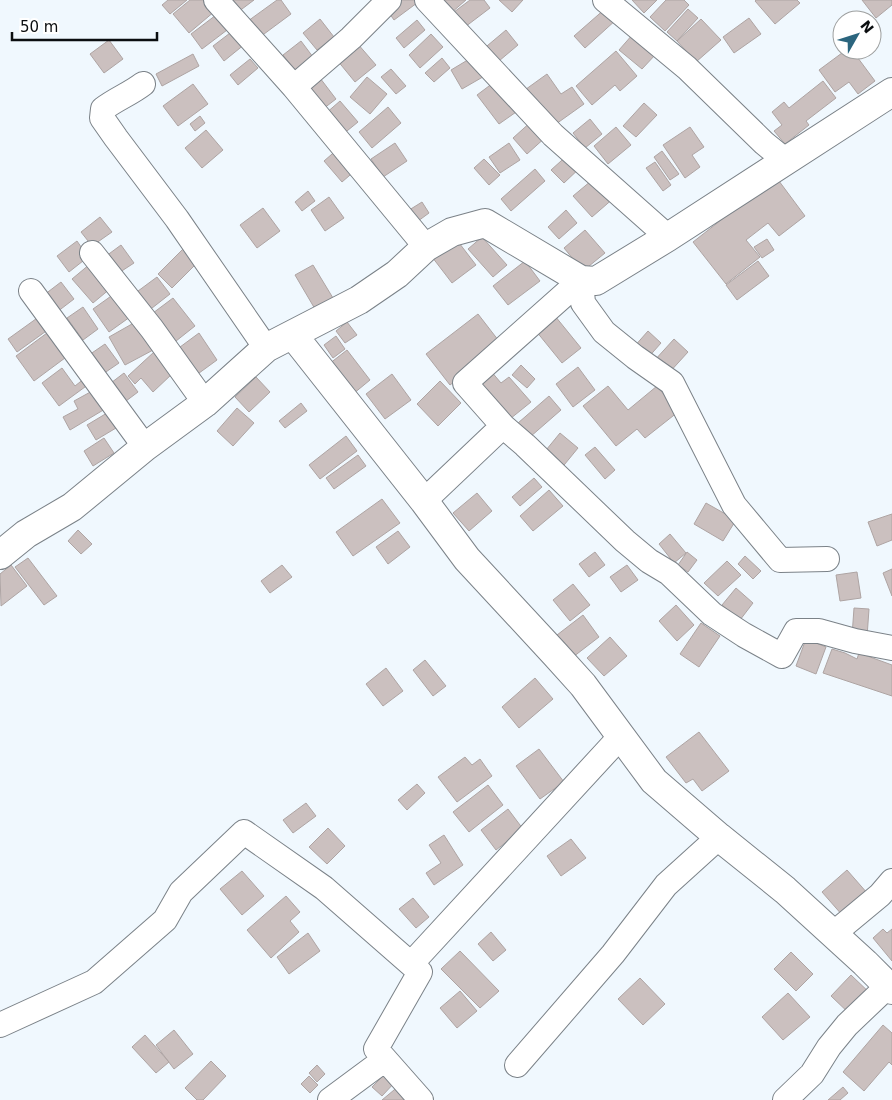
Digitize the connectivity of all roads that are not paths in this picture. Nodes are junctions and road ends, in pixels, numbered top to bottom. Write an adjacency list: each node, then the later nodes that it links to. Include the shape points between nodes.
1 (216, 0): 6 (street)
2 (389, 0): 6 (street)
3 (427, 0): 9 (street, via 553,135)
4 (606, 0): 8 (street, via 687,68)
5 (143, 84): 15 (street, via 103,109 102,118)
6 (294, 87): 10 (street)
7 (892, 92): 8 (street)
8 (785, 160): 9 (street)
9 (668, 237): 12 (street, via 596,281)
10 (426, 247): 12 (street, via 452,232 486,223); 14 (street, via 397,274 359,300)
11 (92, 253): 16 (street, via 152,329)
12 (581, 280): 17 (street, via 465,383); 21 (street, via 583,302 604,332 672,383 734,505 780,560)
13 (30, 291): 18 (street)
14 (293, 335): 15 (street); 19 (street)
15 (266, 348): 16 (street)
16 (204, 403): 18 (street)
17 (503, 426): 19 (street); 22 (street, via 625,541 669,573 712,614 744,635 782,656 796,631 819,631)
18 (145, 447): 20 (street, via 72,507 26,534)
19 (424, 501): 23 (street, via 466,559 583,685)
20 (0, 555)
21 (827, 560)
22 (892, 648)
23 (621, 736): 24 (street, via 654,782); 27 (street)
24 (719, 837): 26 (street); 31 (street, via 666,885)
25 (892, 881): 26 (street)
26 (833, 934): 28 (street)
27 (411, 964): 29 (street, via 324,888 244,832 181,892 165,920 94,982); 30 (street, via 420,972 376,1049)
28 (890, 988): 34 (street, via 847,1025 812,1074)
29 (0, 1024)
30 (384, 1060): 32 (street); 33 (street)
31 (517, 1065)
32 (330, 1100)
33 (421, 1100)
34 (785, 1100)

